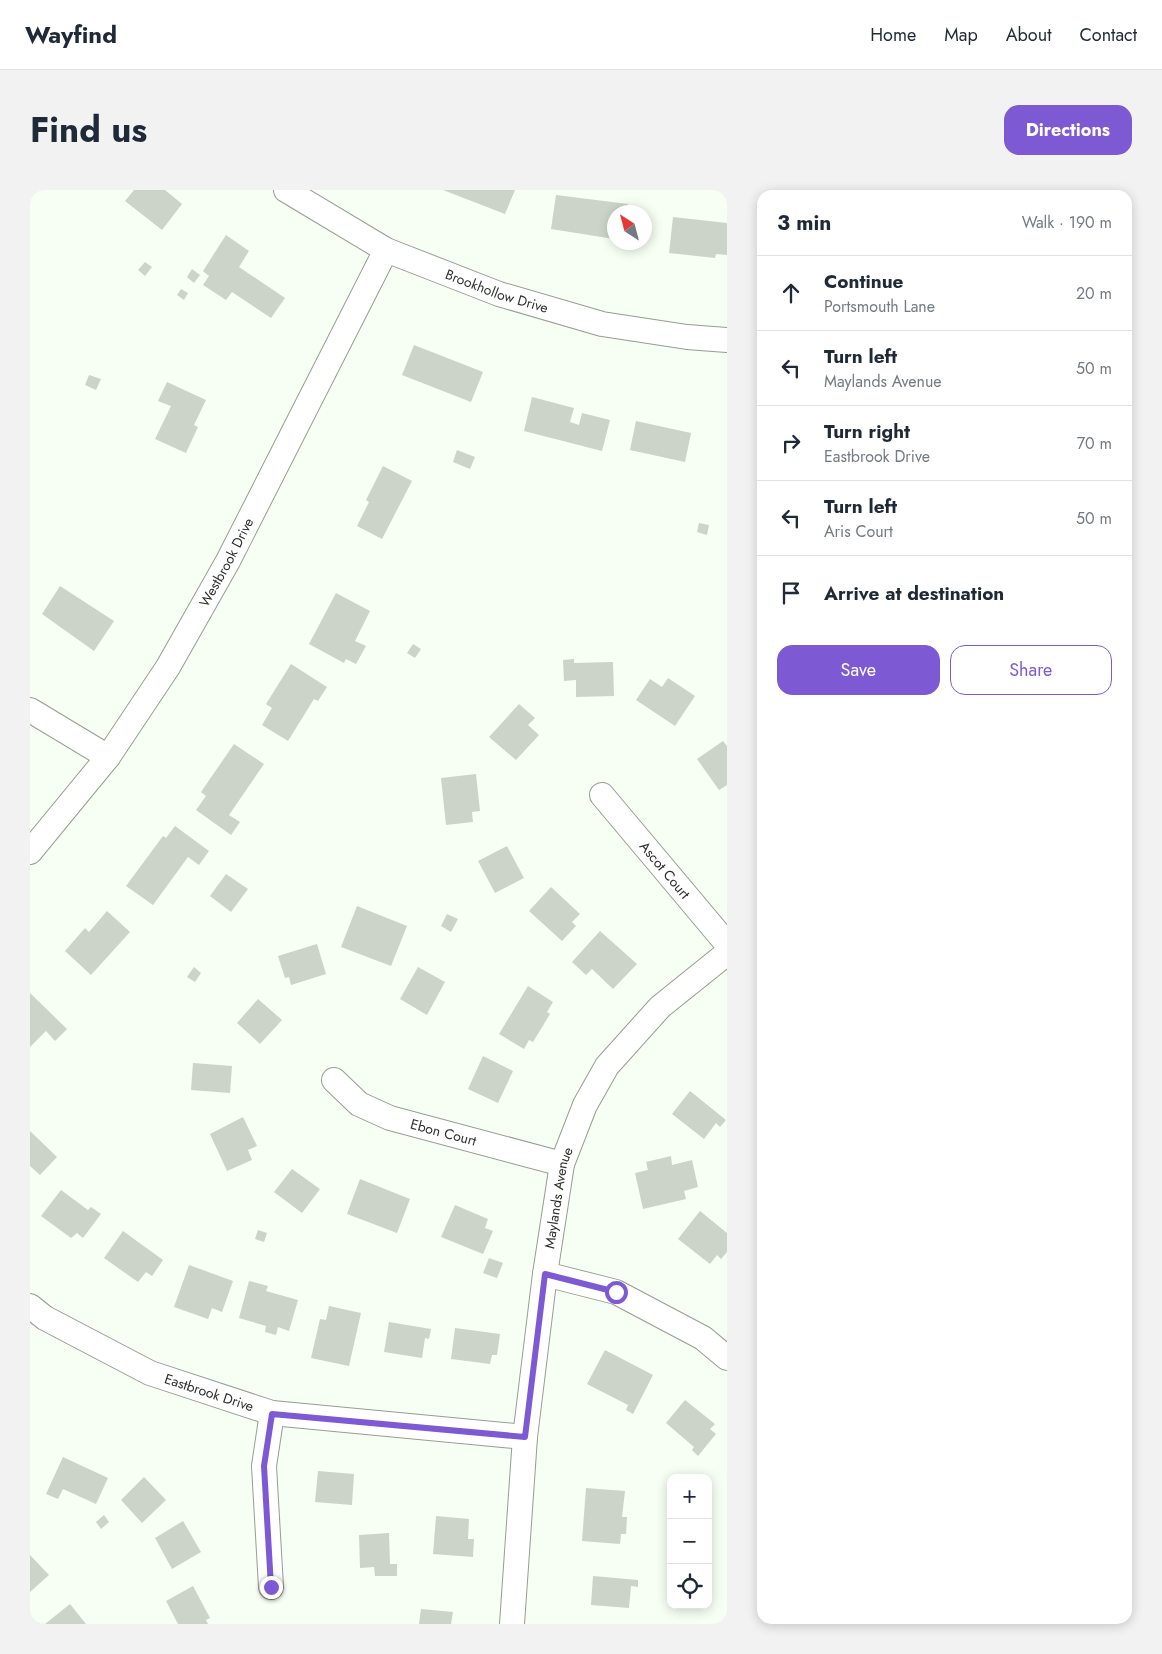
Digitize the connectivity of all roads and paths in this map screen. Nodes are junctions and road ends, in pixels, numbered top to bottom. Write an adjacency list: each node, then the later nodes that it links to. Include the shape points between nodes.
1 (286, 190): 2 (street, Brookhollow Drive)
2 (386, 250): 3 (street, Brookhollow Drive, via 499,294 602,324); 5 (street, Westbrook Drive, via 228,561 168,667)
3 (727, 340)
4 (30, 710): 5 (street)
5 (108, 757): 7 (street, Westbrook Drive)
6 (602, 795): 8 (street, Ascot Court)
7 (30, 852)
8 (727, 944)
9 (727, 953): 11 (street, Maylands Avenue, via 660,1007 607,1066 585,1105)
10 (334, 1080): 11 (street, Ebon Court, via 359,1104 390,1118)
11 (562, 1164): 12 (street, Maylands Avenue)
12 (545, 1274): 14 (street, via 616,1292 703,1338); 16 (street, Maylands Avenue)
13 (30, 1306): 15 (street, Eastbrook Drive, via 45,1318 150,1373)
14 (727, 1358)
15 (272, 1414): 16 (street, Eastbrook Drive); 17 (street, via 264,1466)
16 (525, 1437): 18 (street, Maylands Avenue)
17 (271, 1587)
18 (512, 1624)

